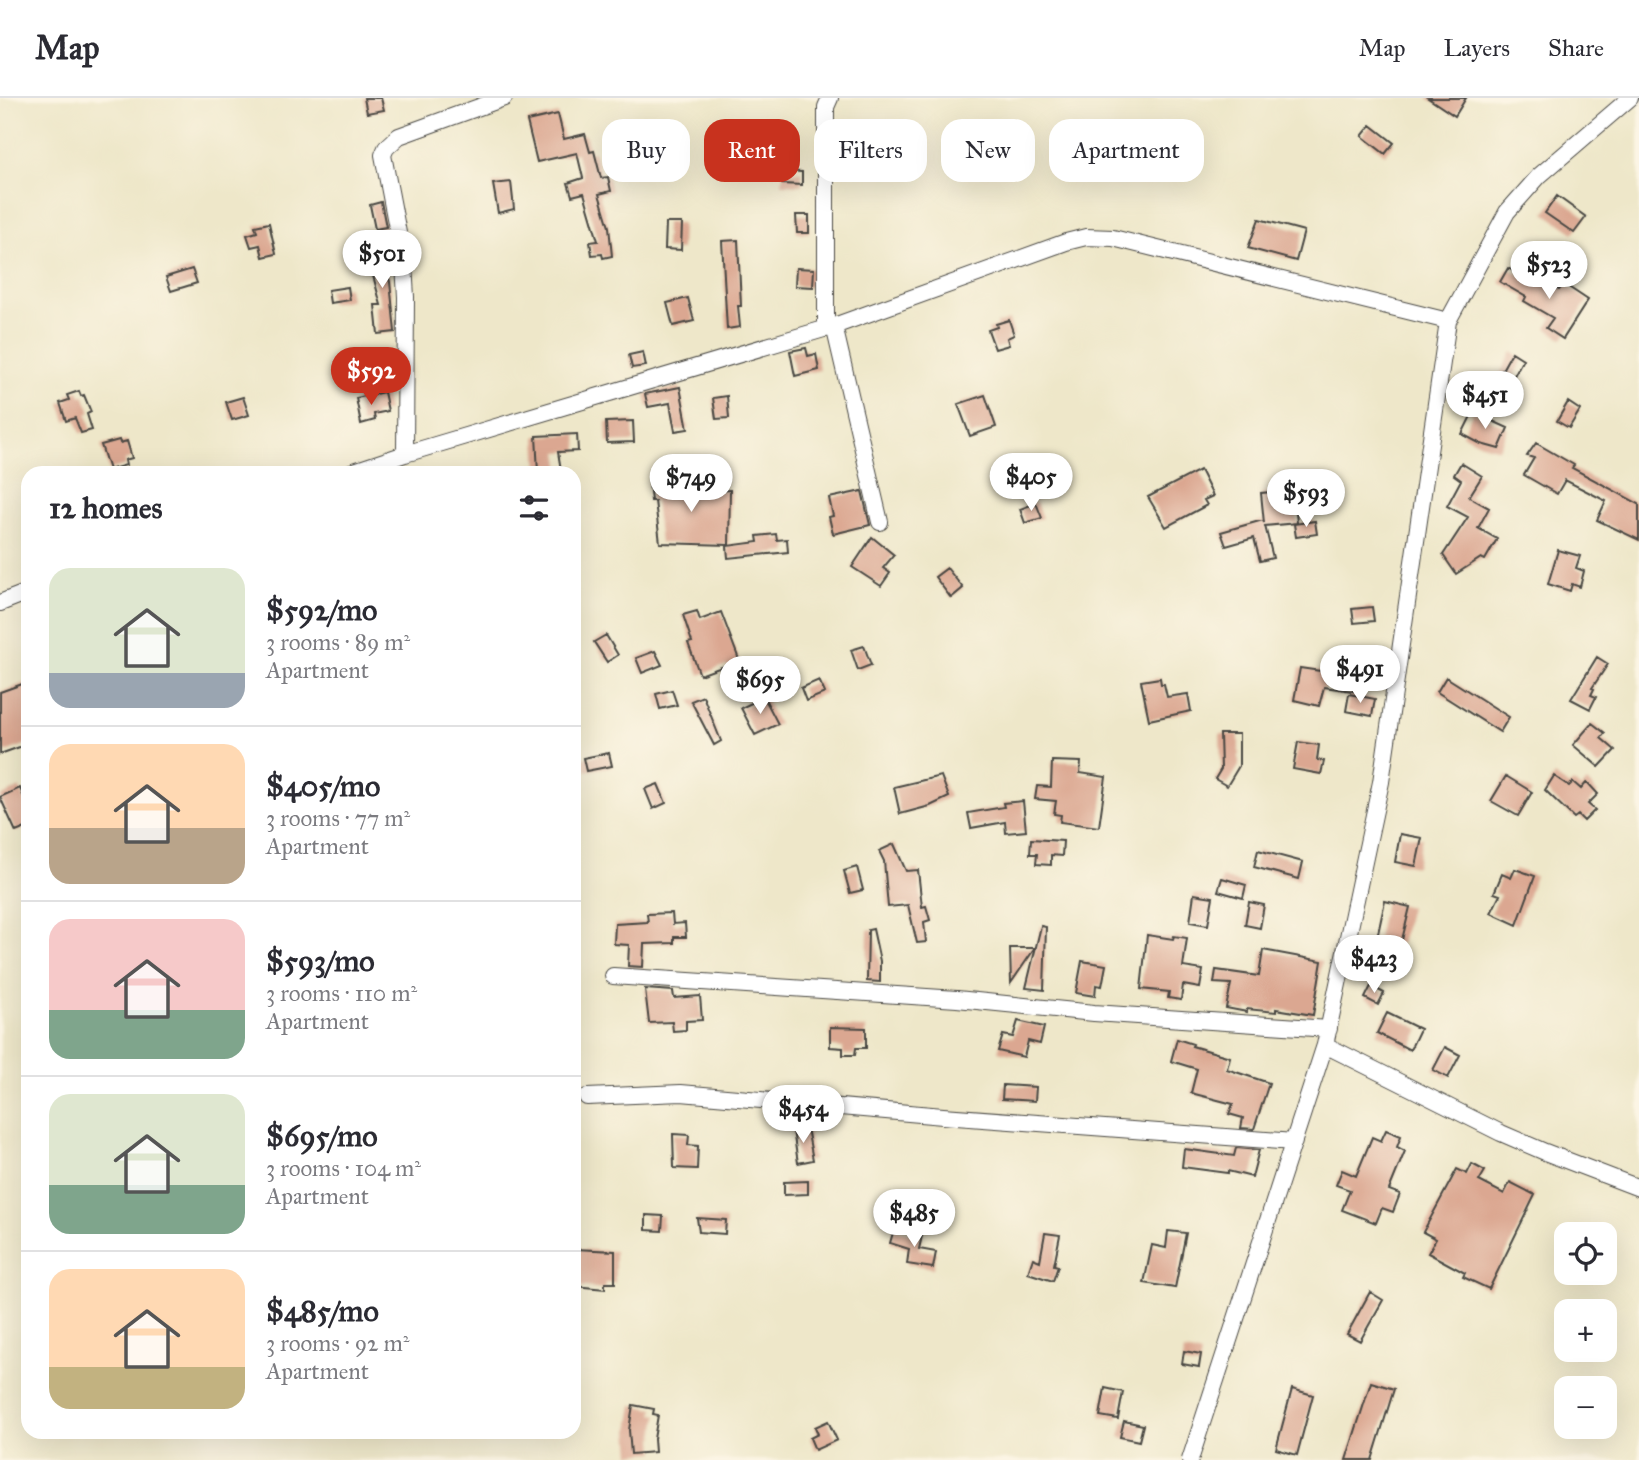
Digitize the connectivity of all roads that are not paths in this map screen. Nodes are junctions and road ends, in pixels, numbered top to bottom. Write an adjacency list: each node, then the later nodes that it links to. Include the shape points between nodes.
1 (504, 98): 6 (street, via 400,136 383,155 406,286)
2 (830, 98): 5 (street, via 826,107)
3 (1630, 98): 4 (street, via 1539,176 1507,212)
4 (1448, 321): 5 (street, via 1113,238 1086,237); 12 (street, via 1381,782)
5 (830, 328): 6 (street); 8 (street)
6 (405, 454): 7 (street)
7 (369, 466)
8 (880, 522)
9 (21, 595): 10 (street)
10 (0, 603)
11 (613, 976): 12 (street, via 957,999)
12 (1327, 1037): 14 (street); 15 (street, via 1501,1133)
13 (587, 1097): 14 (street, via 681,1093)
14 (1294, 1142): 16 (street)
15 (1639, 1188)
16 (1190, 1460)

